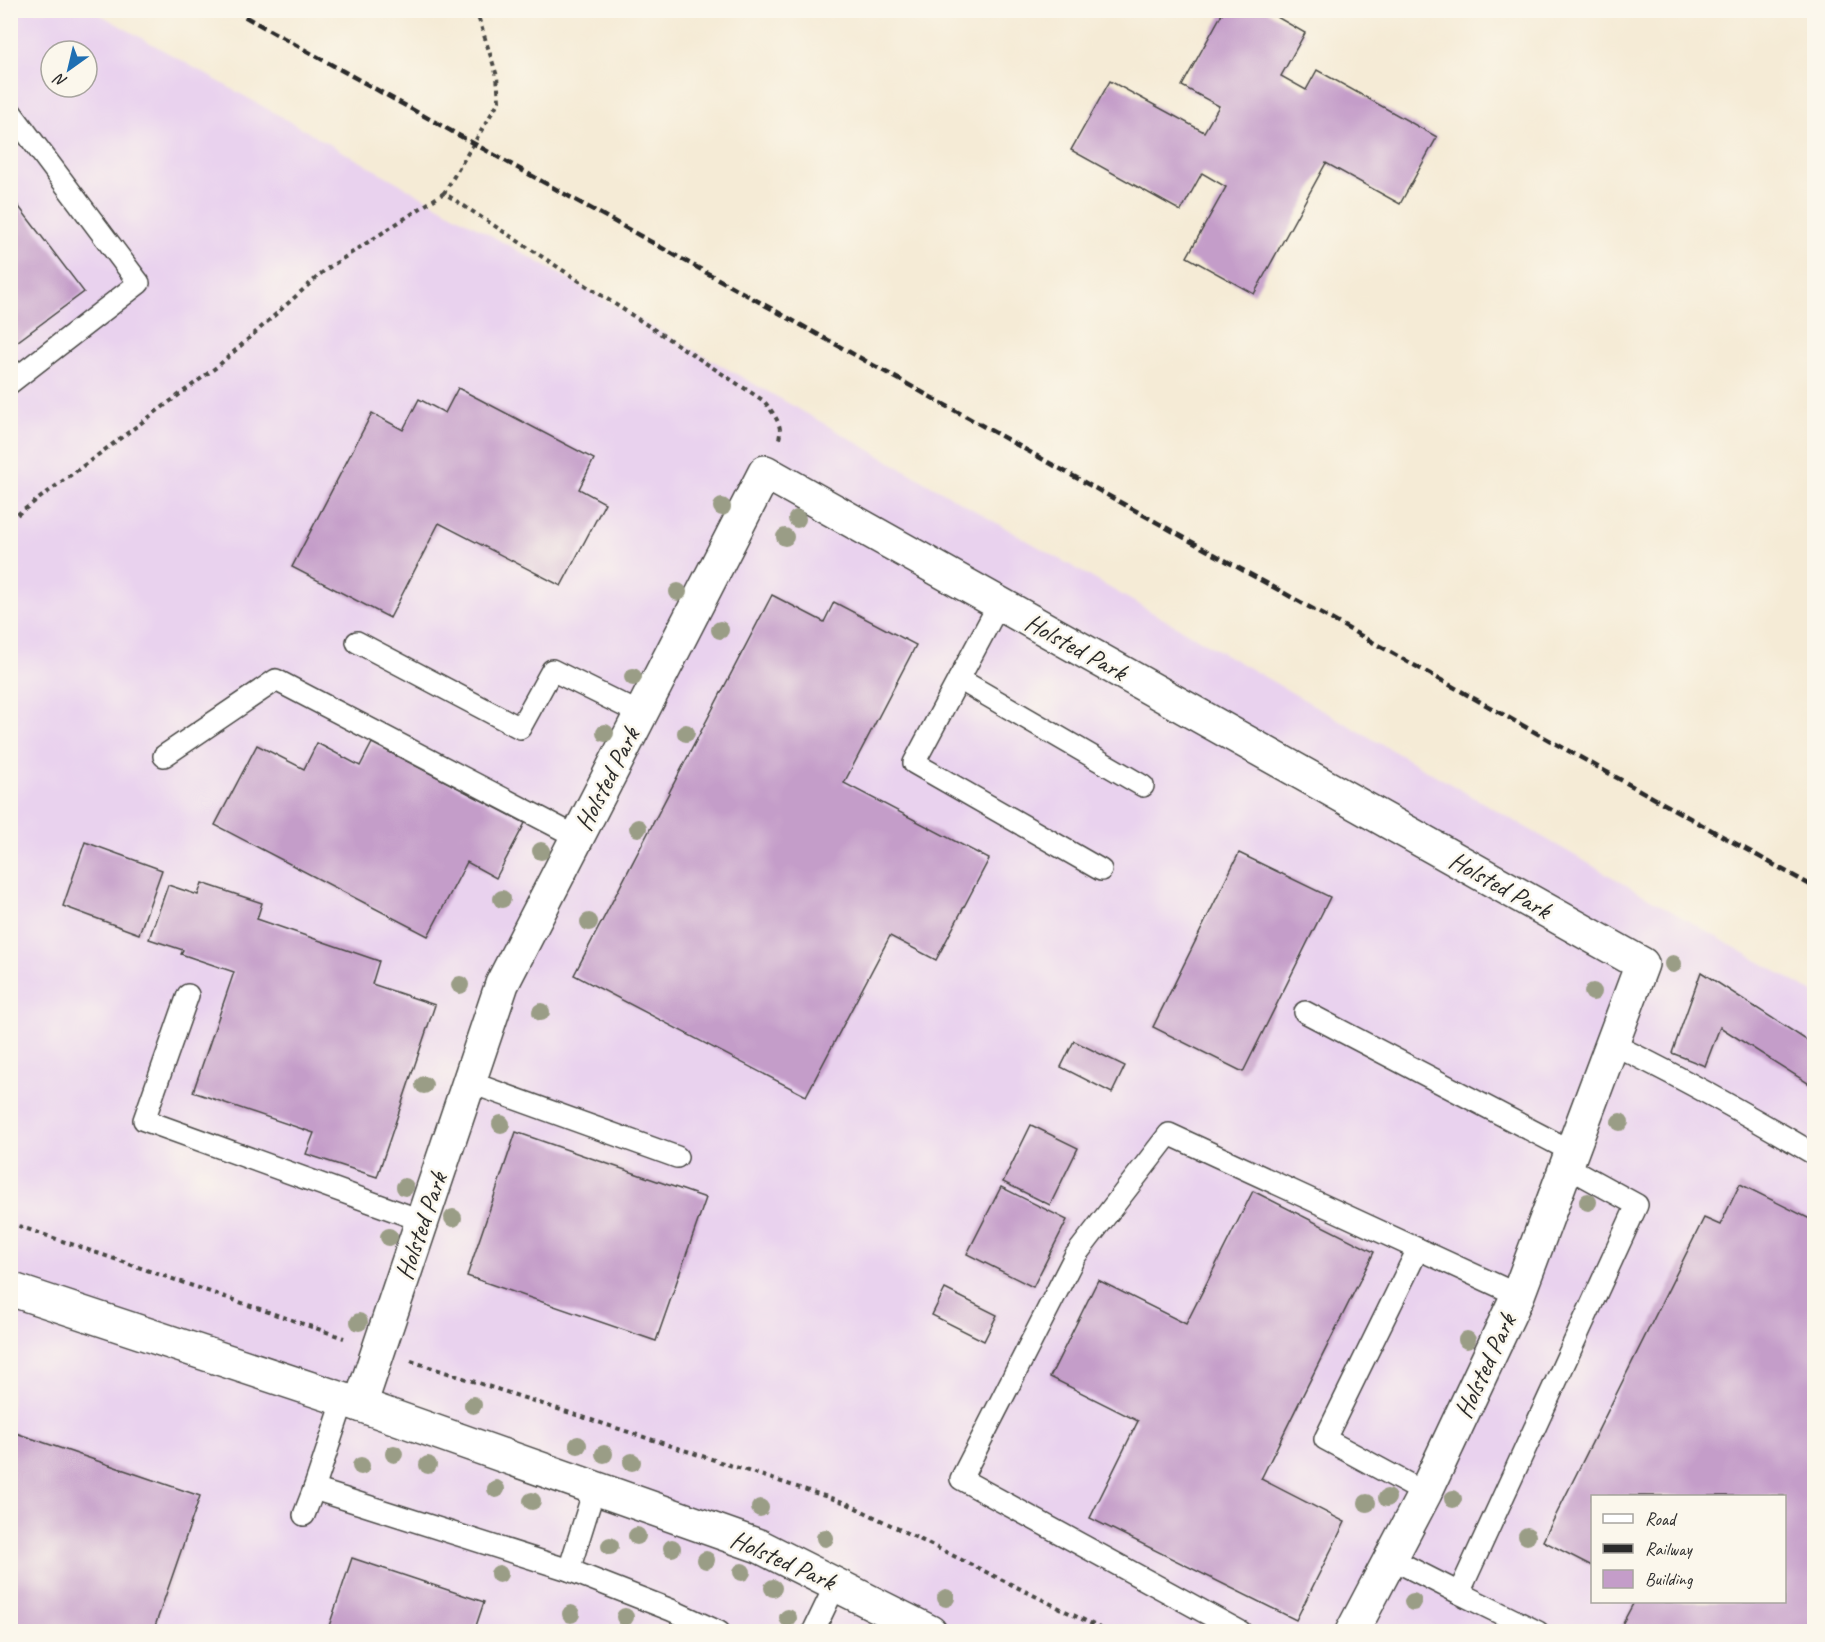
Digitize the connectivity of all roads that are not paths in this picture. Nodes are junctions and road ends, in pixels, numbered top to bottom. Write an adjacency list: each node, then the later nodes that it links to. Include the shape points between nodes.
1 (10, 111): 2 (lane, via 139,283)
2 (10, 383)
3 (999, 604): 5 (lane); 6 (street, Holsted Park, via 765,472); 13 (street, Holsted Park, via 1641,964)
4 (357, 642): 6 (lane, via 520,728 552,670)
5 (958, 679): 8 (lane); 10 (lane, via 914,763)
6 (641, 714): 9 (street, Holsted Park)
7 (164, 756): 9 (lane, via 276,680)
8 (1143, 786)
9 (577, 837): 14 (street, Holsted Park, via 502,984)
10 (1101, 870)
11 (188, 995): 18 (lane, via 144,1120)
12 (1305, 1012): 17 (lane)
13 (1612, 1044): 15 (lane, via 1669,1071); 17 (street, Holsted Park)
14 (469, 1082): 16 (lane); 18 (street, Holsted Park)
15 (1815, 1154)
16 (677, 1157)
17 (1569, 1158): 21 (street, Holsted Park); 30 (lane, via 1638,1205)
18 (423, 1221): 22 (street, Holsted Park, via 379,1350)
19 (1418, 1249): 21 (lane); 25 (lane, via 1325,1439); 35 (lane, via 1168,1134 1075,1256 961,1479)
20 (10, 1289): 22 (street, Holsted Park)
21 (1518, 1295): 25 (street, Holsted Park)
22 (352, 1402): 23 (street, Holsted Park); 24 (lane)
23 (595, 1487): 28 (lane); 29 (street, Holsted Park, via 759,1546)
24 (314, 1489): 26 (lane); 28 (lane)
25 (1425, 1492): 27 (street, Holsted Park)
26 (304, 1515)
27 (1390, 1558): 30 (lane); 36 (street, Holsted Park)
28 (569, 1570): 31 (lane)
29 (837, 1584): 33 (lane); 34 (street, Holsted Park)
30 (1459, 1593): 37 (lane)
31 (676, 1623): 32 (lane)
32 (719, 1632)
33 (813, 1632)
34 (930, 1632)
35 (1241, 1632)
36 (1353, 1632)
37 (1538, 1632)

